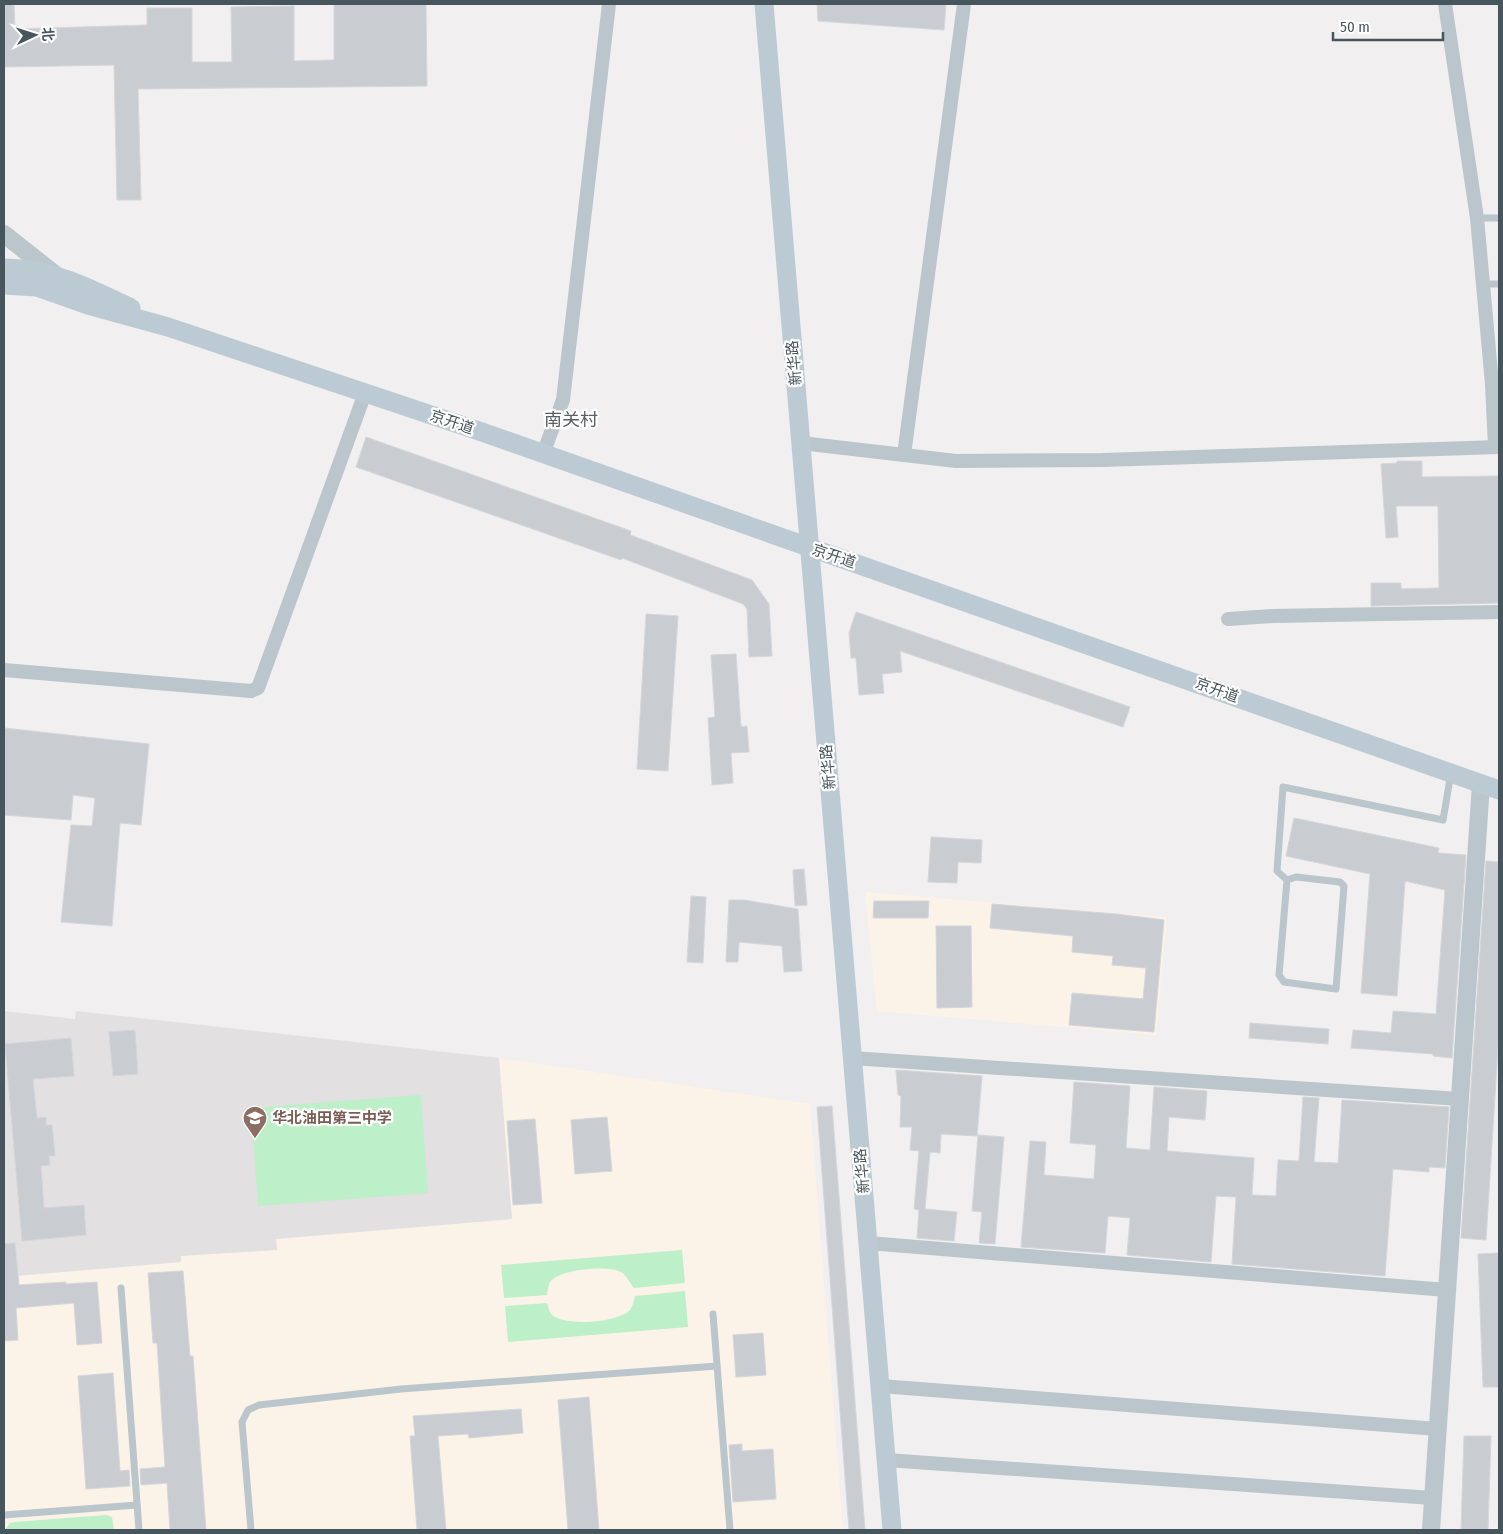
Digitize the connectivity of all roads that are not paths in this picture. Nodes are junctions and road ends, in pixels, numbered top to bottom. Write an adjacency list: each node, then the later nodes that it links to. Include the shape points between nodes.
1 (609, 4): 17 (street, via 563,400)
2 (764, 4): 15 (main road, 新华路)
3 (964, 4): 18 (street)
4 (1445, 4): 5 (street)
5 (1477, 218): 6 (lane); 10 (street)
6 (1499, 218)
7 (4, 234): 9 (street)
8 (4, 268): 9 (main road)
9 (57, 276): 13 (main road)
10 (1483, 284): 11 (lane); 16 (street)
11 (1499, 284)
12 (4, 285): 13 (main road, via 37,287)
13 (168, 327): 14 (main road, 京开道)
14 (365, 393): 17 (main road, 京开道); 22 (street, via 258,688 251,691)
15 (801, 443): 18 (street); 19 (main road, 新华路)
16 (1497, 447): 18 (street, via 1103,460 956,461)
17 (542, 454): 19 (main road, 京开道)
18 (904, 455)
19 (810, 547): 23 (main road, 京开道); 27 (main road, 新华路)
20 (1499, 612): 21 (street)
21 (1228, 619)
22 (4, 670)
23 (1451, 773): 24 (main road, 京开道); 26 (lane, via 1443,820 1283,787 1277,871)
24 (1481, 784): 25 (main road, 京开道); 28 (street)
25 (1499, 790)
26 (1287, 880): 26 (lane, via 1279,974 1284,982 1292,985 1336,990 1344,886 1340,882 1296,877)
27 (852, 1058): 28 (street); 29 (main road, 新华路)
28 (1460, 1098): 31 (street)
29 (868, 1243): 31 (street); 34 (main road, 新华路)
30 (121, 1288): 38 (lane)
31 (1447, 1290): 35 (street)
32 (713, 1314): 33 (lane)
33 (717, 1366): 41 (lane, via 401,1389 259,1405 248,1410 242,1422); 42 (lane)
34 (880, 1386): 35 (street); 36 (main road, 新华路)
35 (1438, 1429): 37 (street)
36 (886, 1460): 37 (street); 43 (main road, 新华路)
37 (1433, 1498): 44 (street)
38 (137, 1505): 39 (lane); 40 (lane)
39 (4, 1515)
40 (139, 1530)
41 (252, 1530)
42 (730, 1530)
43 (892, 1530)
44 (1431, 1530)

